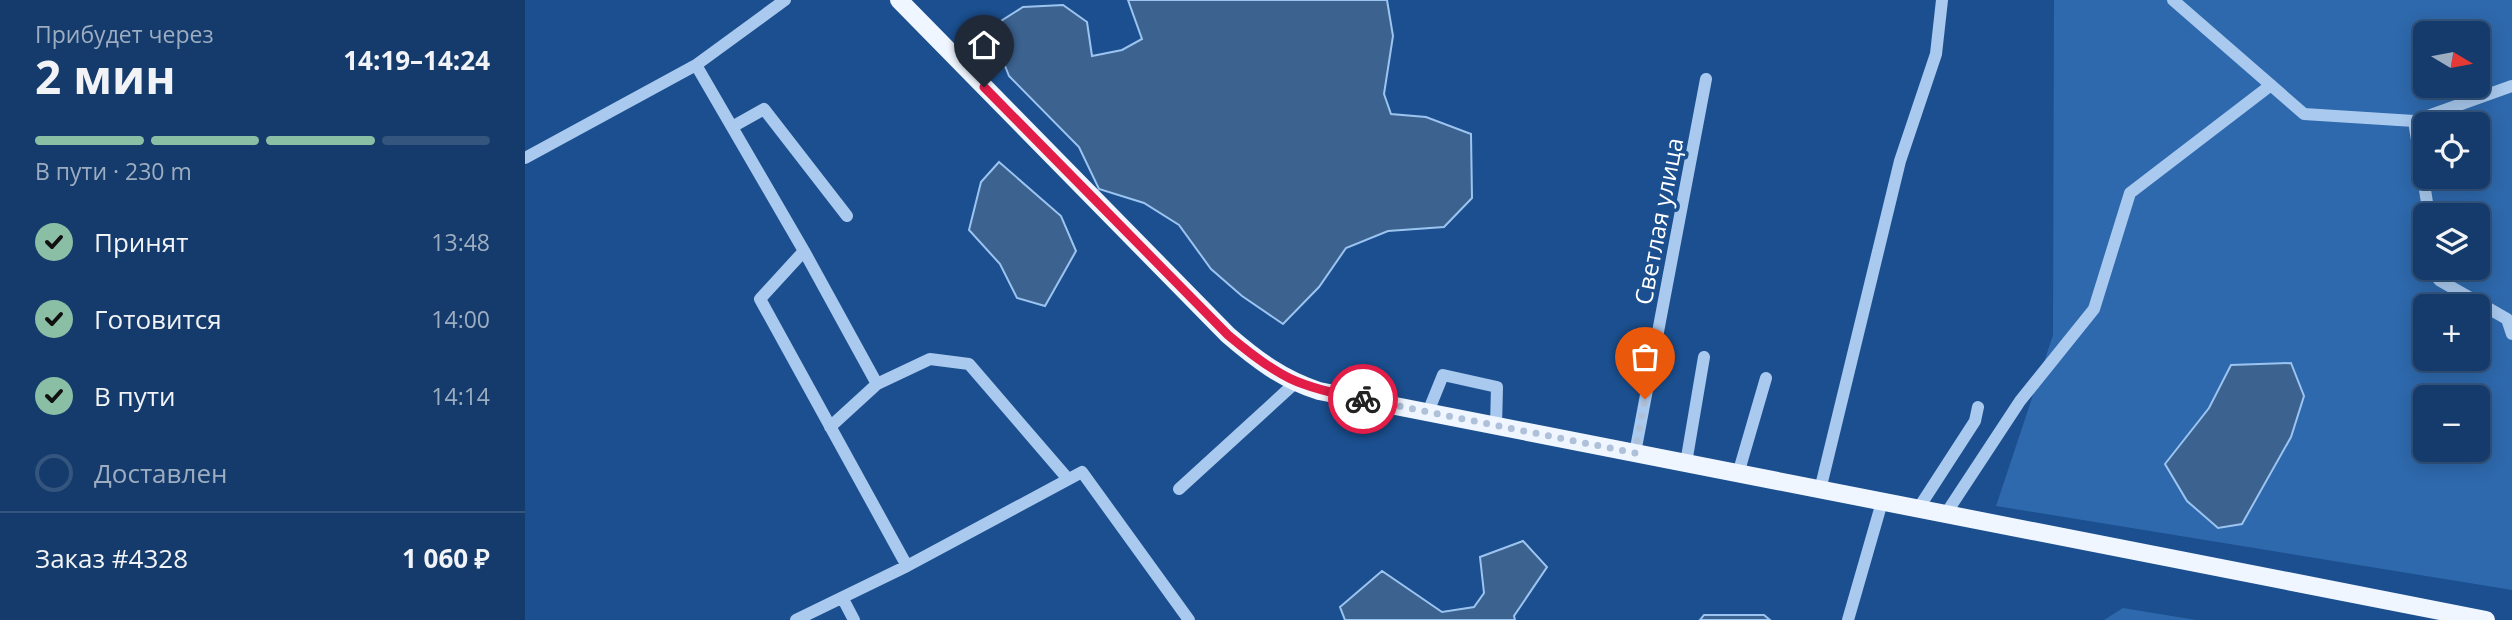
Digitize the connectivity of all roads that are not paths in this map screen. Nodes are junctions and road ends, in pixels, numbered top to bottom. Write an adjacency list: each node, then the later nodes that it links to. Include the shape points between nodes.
1 (785, 0): 5 (lane)
2 (899, 0): 20 (main road, via 1228,335 1269,369)
3 (1942, 0): 31 (lane, via 1936,54 1900,160)
4 (2173, 0): 7 (lane)
5 (696, 65): 11 (lane); 12 (lane)
6 (1706, 79): 26 (lane, Светлая улица)
7 (2270, 85): 10 (lane, via 2304,114); 34 (lane, via 2130,193 2094,309 2020,401)
8 (2512, 86): 9 (lane)
9 (2439, 112)
10 (2413, 121)
11 (732, 127): 13 (lane, via 764,109); 14 (lane)
12 (525, 158)
13 (847, 216)
14 (804, 251): 21 (lane); 25 (lane, via 760,299)
15 (2439, 280): 16 (lane)
16 (2510, 316): 17 (lane)
17 (2512, 334)
18 (1704, 357): 27 (lane)
19 (1766, 378): 28 (lane)
20 (1295, 383): 23 (main road); 30 (lane)
21 (877, 384): 25 (lane); 29 (lane, via 930,359 969,364)
22 (1978, 407): 33 (lane, via 1975,421)
23 (1428, 412): 24 (main road); 24 (lane, via 1443,375 1497,387)
24 (1496, 426): 26 (main road)
25 (830, 427): 35 (lane)
26 (1635, 453): 27 (main road)
27 (1686, 463): 28 (main road)
28 (1738, 474): 31 (main road)
29 (1068, 480): 35 (lane); 39 (lane, via 1082,472)
30 (1179, 489)
31 (1820, 490): 32 (main road)
32 (1882, 502): 33 (main road); 40 (lane)
33 (1917, 509): 34 (main road)
34 (1945, 515): 41 (main road)
35 (907, 566): 36 (lane)
36 (843, 599): 37 (lane); 38 (lane)
37 (796, 620)
38 (854, 620)
39 (1189, 620)
40 (1848, 620)
41 (2486, 620)

